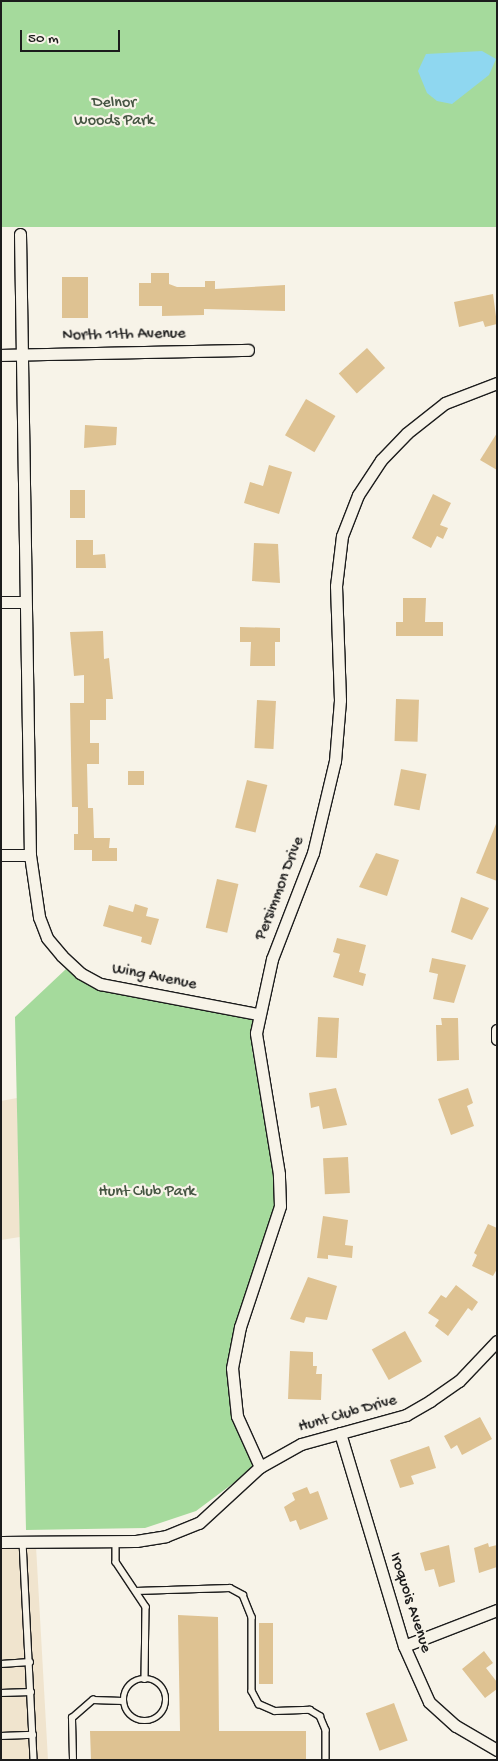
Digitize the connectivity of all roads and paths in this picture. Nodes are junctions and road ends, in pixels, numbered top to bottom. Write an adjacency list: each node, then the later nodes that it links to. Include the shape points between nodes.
1 (20, 234): 3 (street, Wing Avenue)
2 (248, 350): 3 (street, North 11th Avenue)
3 (22, 354): 4 (street, North 11th Avenue); 7 (street, Wing Avenue)
4 (1, 355)
5 (497, 383): 10 (street, Persimmon Drive, via 446,403 407,432 381,460 358,495 342,536 336,586 340,700 335,760 313,853 272,959)
6 (1, 602): 7 (street)
7 (26, 602): 9 (street, Wing Avenue)
8 (1, 855): 9 (street)
9 (30, 855): 10 (street, Wing Avenue, via 32,885 47,938 80,974 121,991)
10 (258, 1014): 15 (street, Persimmon Drive, via 256,1033 279,1174 280,1206 240,1327 232,1368 237,1416)
11 (497, 1030): 12 (street)
12 (497, 1039)
13 (497, 1341): 14 (street, Hunt Club Drive, via 459,1380 430,1402 406,1415)
14 (340, 1433): 15 (street, Hunt Club Drive, via 301,1444); 21 (street, Iroquois Avenue)
15 (260, 1467): 16 (street, Hunt Club Drive, via 199,1523 166,1536)
16 (116, 1541): 18 (street, Hunt Club Drive); 19 (lane, via 116,1562)
17 (1, 1542): 18 (street, Hunt Club Drive)
18 (24, 1542): 22 (lane)
19 (136, 1592): 24 (lane, via 146,1607); 33 (lane, via 230,1588 243,1595 252,1617 252,1691 255,1697 259,1704 275,1711 310,1710 320,1716 326,1730)
20 (497, 1610): 21 (street)
21 (404, 1646): 30 (street, Iroquois Avenue, via 429,1702 456,1726)
22 (30, 1662): 23 (lane); 25 (lane)
23 (1, 1664)
24 (145, 1679): 27 (lane, via 127,1688); 27 (lane, via 158,1684 166,1696 160,1715 140,1721 128,1714)
25 (31, 1692): 26 (lane); 28 (lane)
26 (1, 1693)
27 (123, 1701): 32 (lane, via 93,1700 72,1718)
28 (33, 1734): 29 (lane); 31 (lane)
29 (1, 1736)
30 (497, 1750)
31 (34, 1760)
32 (73, 1760)
33 (326, 1760)

